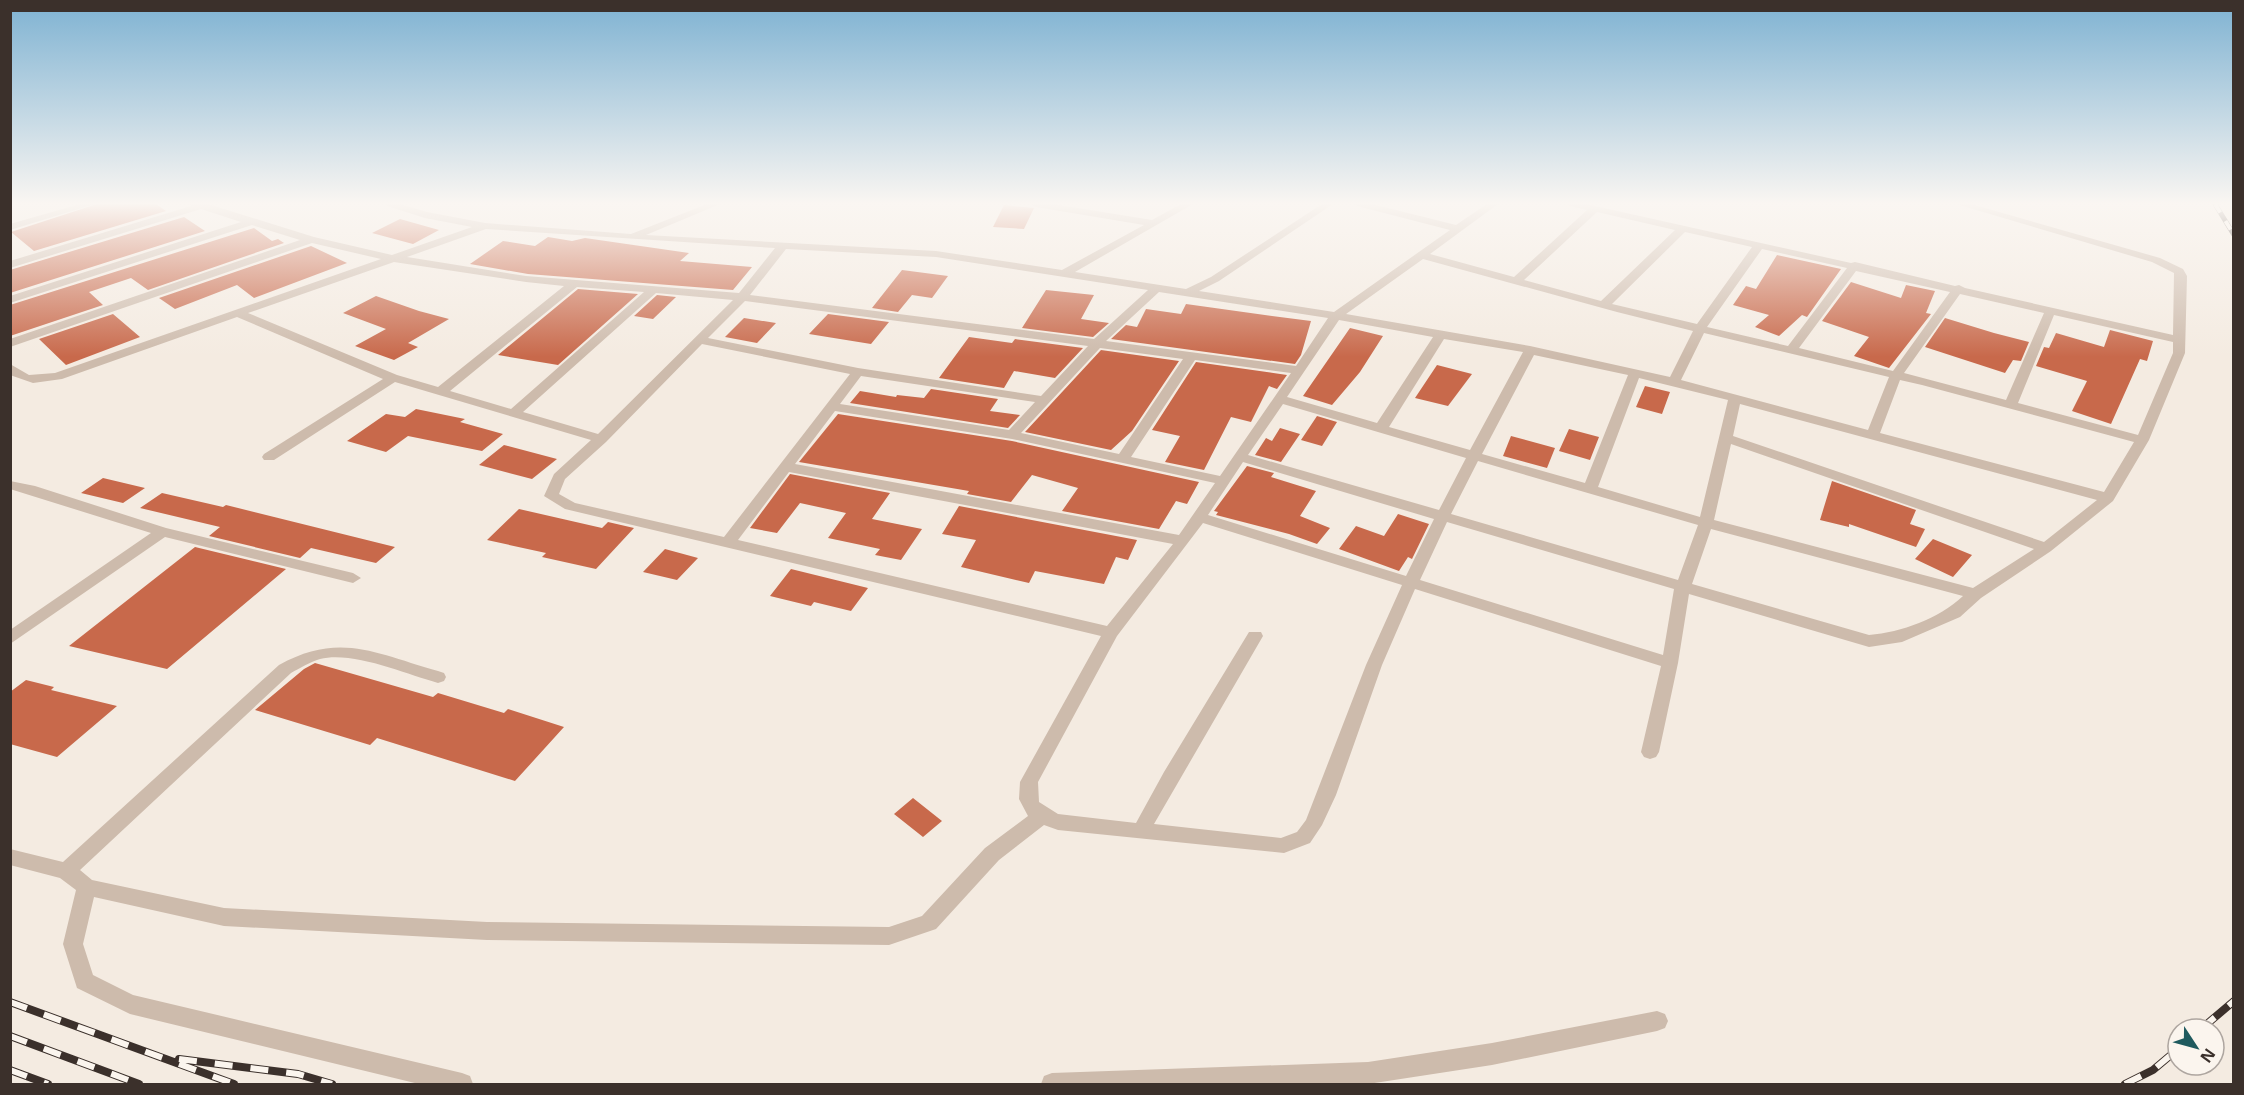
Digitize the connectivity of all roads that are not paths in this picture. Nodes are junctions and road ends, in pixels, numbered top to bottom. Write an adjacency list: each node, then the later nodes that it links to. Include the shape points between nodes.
1 (41, 255): 17 (street)
2 (148, 255): 27 (street)
3 (267, 255): 37 (street)
4 (379, 255): 16 (street)
5 (400, 255): 16 (street)
6 (776, 255): 26 (street)
7 (943, 255): 19 (street)
8 (1097, 255): 19 (street)
9 (1251, 255): 25 (street)
10 (1421, 255): 20 (street); 31 (street)
11 (1544, 255): 20 (street)
12 (1655, 255): 28 (street)
13 (1752, 255): 32 (street)
14 (1810, 255): 18 (street)
15 (2135, 255): 35 (street, via 2172,266 2181,276)
16 (392, 258): 21 (street); 30 (street)
17 (10, 265)
18 (1855, 265): 23 (street); 39 (street)
19 (1064, 274): 22 (street)
20 (1516, 281): 28 (street)
21 (574, 283): 24 (street); 48 (street)
22 (1157, 288): 25 (street); 36 (street)
23 (1959, 288): 29 (street); 45 (street)
24 (653, 290): 26 (street); 54 (street)
25 (1187, 293): 31 (street)
26 (742, 297): 34 (street); 36 (street)
27 (10, 300)
28 (1604, 305): 32 (street)
29 (2051, 309): 35 (street); 52 (street)
30 (238, 313): 41 (street, via 58,376 24,379); 46 (street)
31 (1336, 316): 33 (street); 42 (street)
32 (1701, 327): 39 (street); 47 (street)
33 (1440, 335): 38 (street); 55 (street)
34 (698, 340): 43 (street); 59 (street)
35 (2181, 340): 60 (street)
36 (1098, 342): 40 (street); 51 (street)
37 (10, 343)
38 (1530, 350): 44 (street); 61 (street)
39 (1791, 350): 45 (street)
40 (1192, 355): 42 (street); 64 (street)
41 (10, 368)
42 (1299, 370): 49 (street)
43 (858, 372): 51 (street); 53 (street)
44 (1635, 373): 47 (street); 68 (street)
45 (1896, 375): 52 (street); 57 (street)
46 (393, 378): 48 (street); 62 (street)
47 (1674, 382): 50 (street)
48 (440, 392): 54 (street)
49 (1279, 399): 55 (street); 63 (street)
50 (1735, 399): 57 (street); 58 (street)
51 (1045, 400): 56 (street)
52 (2011, 404): 60 (street)
53 (832, 407): 56 (street); 65 (street)
54 (514, 413): 59 (street)
55 (1381, 428): 61 (street)
56 (1012, 435): 64 (street)
57 (1872, 436): 69 (street)
58 (1726, 438): 72 (street); 76 (street)
59 (601, 439): 75 (street, via 559,477 551,496 570,506)
60 (2142, 440): 69 (street)
61 (1474, 455): 68 (street); 71 (street)
62 (269, 457)
63 (1240, 458): 66 (street); 71 (street)
64 (1122, 459): 66 (street)
65 (786, 467): 74 (street); 75 (street)
66 (1224, 481): 70 (street)
67 (10, 485): 73 (street)
68 (1590, 488): 72 (street)
69 (2108, 498): 76 (street)
70 (1199, 517): 74 (street); 78 (street)
71 (1444, 518): 78 (street); 79 (street)
72 (1706, 523): 79 (street); 80 (street)
73 (163, 532): 77 (street); 83 (street)
74 (1183, 541): 81 (street)
75 (727, 544): 81 (street)
76 (2046, 548): 80 (street)
77 (353, 578)
78 (1410, 581): 84 (street); 88 (street, via 1306,835 1281,846)
79 (1682, 589): 80 (street, via 1869,641 1896,638 1954,613); 84 (street)
80 (1975, 594)
81 (1111, 633): 87 (street, via 1029,783 1027,797 1031,807)
82 (1255, 636): 88 (street)
83 (10, 638)
84 (1670, 663): 86 (street)
85 (438, 677): 90 (street, via 345,653 307,657 285,669)
86 (1650, 752)
87 (1042, 816): 88 (street, via 1068,823); 91 (street, via 992,854 929,923 889,936 487,931 224,918)
88 (1141, 831)
89 (10, 857): 90 (street)
90 (66, 871): 91 (street)
91 (87, 886): 93 (street, via 73,944 84,981 130,1004)
92 (1657, 1021): 94 (street, via 1492,1054 1368,1073)
93 (462, 1084)
94 (1052, 1084)

